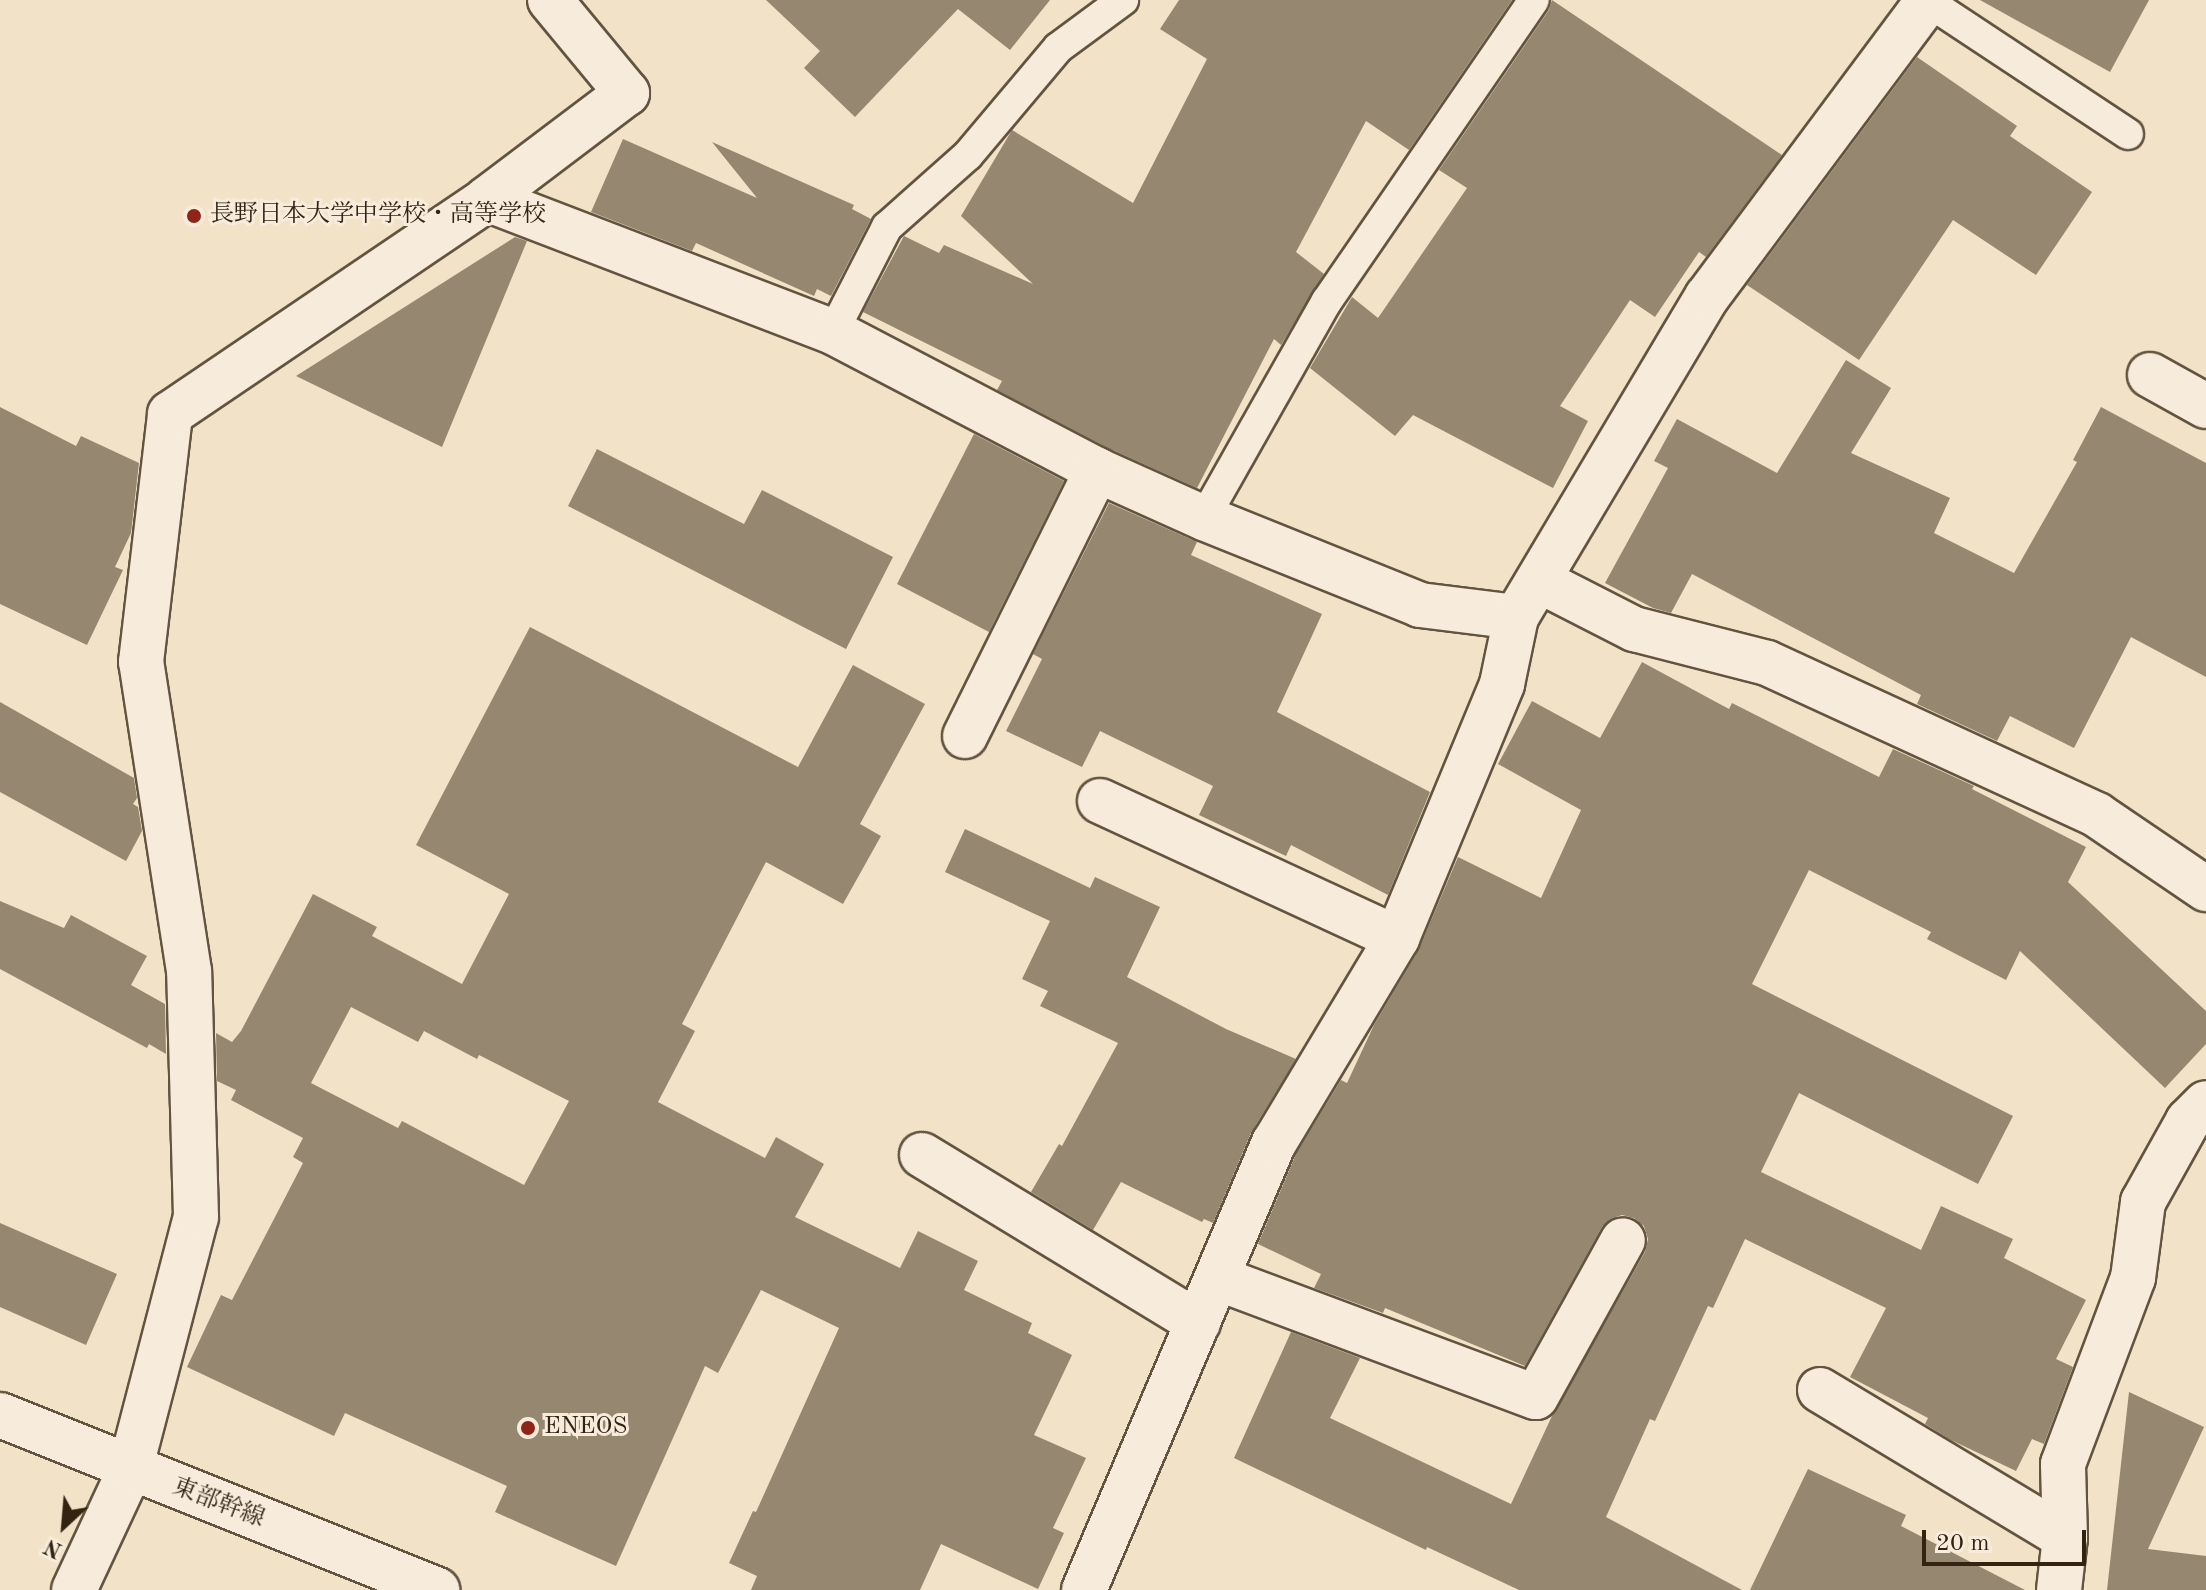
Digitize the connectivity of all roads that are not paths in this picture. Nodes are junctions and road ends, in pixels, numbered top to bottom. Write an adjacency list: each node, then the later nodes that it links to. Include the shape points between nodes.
1 (550, 0): 6 (street, via 627,93)
2 (1123, 0): 7 (lane, via 1058,48 968,155 887,227)
3 (1534, 0): 11 (lane, via 1327,301)
4 (1927, 1): 5 (lane); 12 (street, via 1707,297)
5 (2128, 134)
6 (487, 199): 7 (street); 25 (street, via 170,414 141,662 189,971 196,1217)
7 (833, 332): 10 (street)
8 (2150, 375): 9 (street)
9 (2206, 406)
10 (1097, 470): 11 (street); 14 (street)
11 (1204, 518): 13 (street, via 1420,605)
12 (1540, 581): 13 (street); 16 (street, via 1634,629 1767,663 2083,809)
13 (1516, 617): 17 (street, via 1502,684)
14 (965, 736)
15 (1100, 801): 17 (street)
16 (2206, 889)
17 (1397, 938): 21 (street, via 1274,1143)
18 (2206, 1103): 26 (street, via 2188,1121 2143,1202 2133,1278 2063,1464)
19 (922, 1155): 22 (street)
20 (1623, 1240): 21 (street, via 1536,1397)
21 (1217, 1278): 22 (street)
22 (1198, 1323): 29 (street)
23 (1820, 1390): 26 (street)
24 (0, 1415): 25 (street, 東部幹線)
25 (130, 1470): 27 (street); 28 (street, 東部幹線)
26 (2065, 1537): 30 (street)
27 (74, 1590)
28 (437, 1590)
29 (1084, 1590)
30 (2059, 1590)

